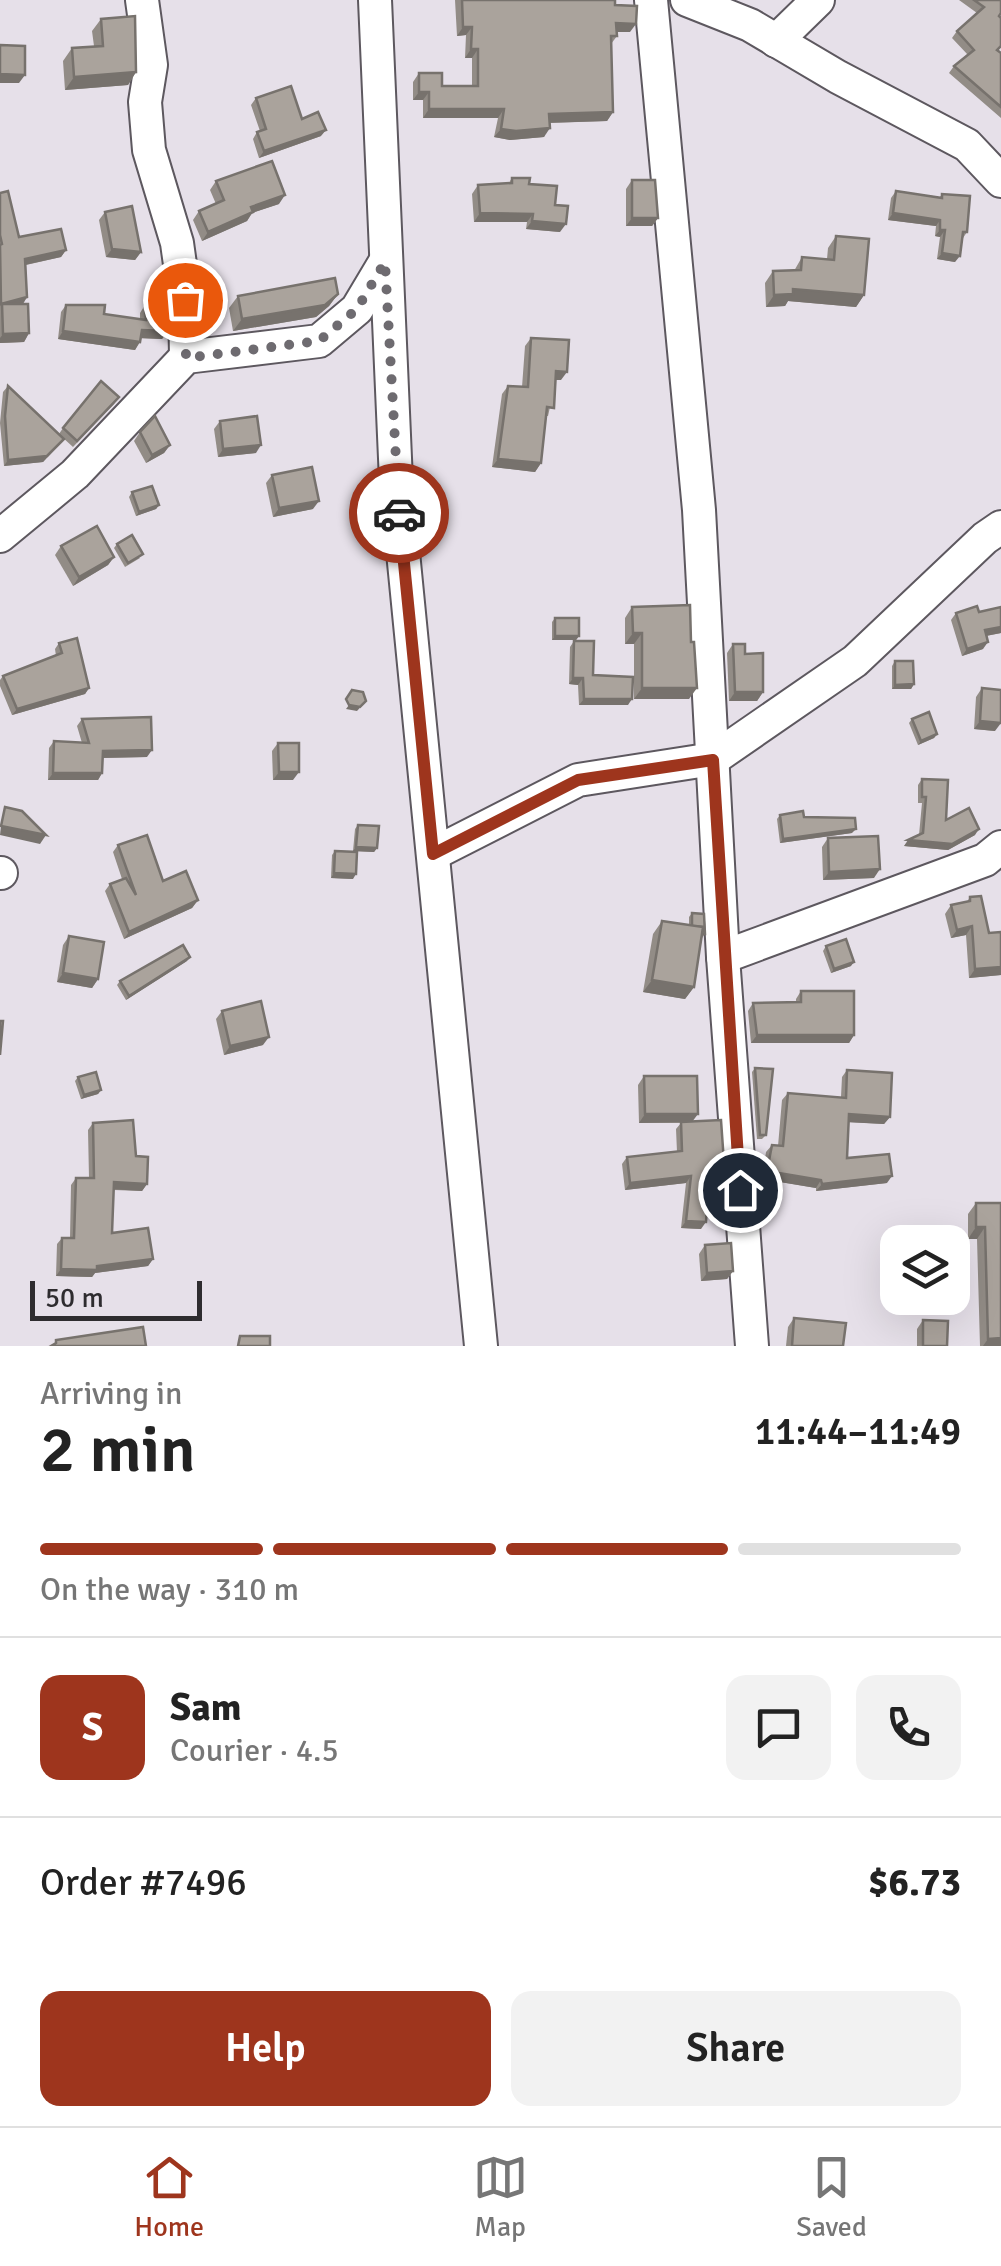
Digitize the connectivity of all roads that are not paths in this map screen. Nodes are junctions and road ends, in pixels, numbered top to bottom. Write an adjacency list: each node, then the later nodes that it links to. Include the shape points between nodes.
1 (142, 0): 9 (street, via 151,65 149,150 178,243)
2 (375, 0): 8 (street)
3 (651, 0): 12 (street, via 699,510)
4 (687, 0): 6 (street)
5 (818, 0): 6 (street)
6 (776, 41): 7 (street, via 967,145)
7 (1001, 181)
8 (385, 262): 9 (street, via 357,309 319,341); 14 (street, via 396,481)
9 (186, 358): 11 (street, via 75,474)
10 (1001, 528): 12 (street, via 855,661)
11 (0, 536)
12 (713, 760): 14 (street, via 578,780); 15 (street)
13 (1001, 846): 15 (street, via 985,860)
14 (433, 854): 16 (street)
15 (723, 958): 17 (street)
16 (481, 1346)
17 (752, 1346)

